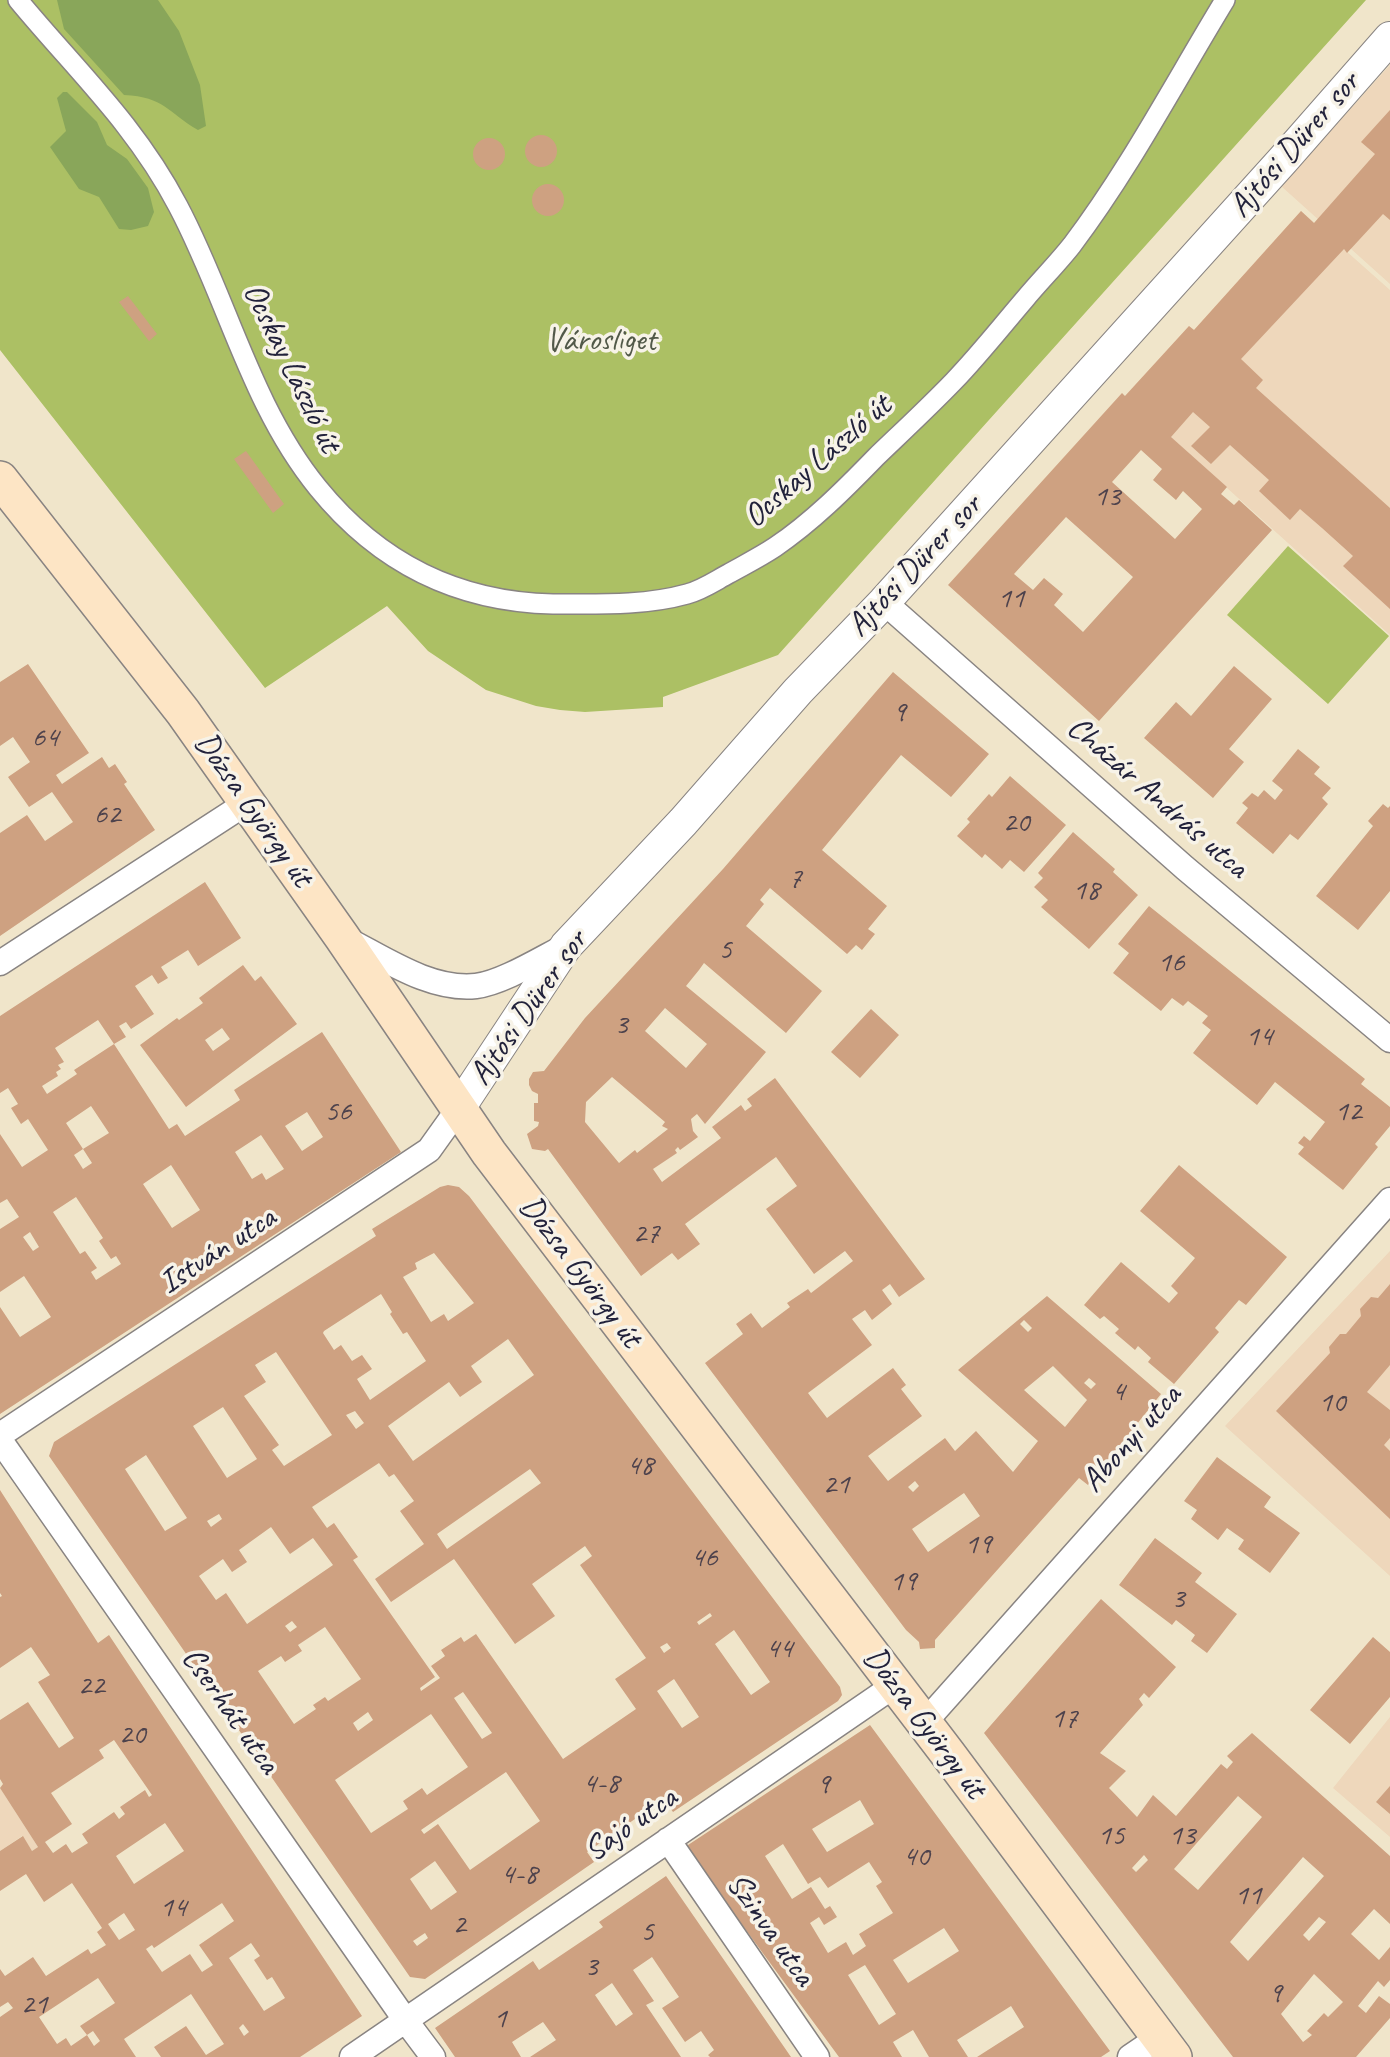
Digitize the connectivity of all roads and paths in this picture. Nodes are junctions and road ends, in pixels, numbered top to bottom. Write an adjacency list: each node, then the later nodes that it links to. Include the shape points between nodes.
1 (18, 0): 2 (street, Ocskay László út, via 111,105 148,156 195,240 282,435 320,490 354,526 409,567 477,595 519,603 613,604 688,594 777,546 833,500 956,379 1070,247 1133,156)
2 (1226, 0)
3 (1390, 38): 5 (street, Ajtósi Dürer sor)
4 (0, 479): 6 (main road, Dózsa György út)
5 (884, 602): 8 (street, Ajtósi Dürer sor); 10 (street, Cházár András utca, via 1185,868)
6 (248, 802): 7 (main road, Dózsa György út); 9 (street)
7 (342, 937): 8 (street, via 449,986 478,986); 11 (main road, Dózsa György út)
8 (566, 946): 11 (street, Ajtósi Dürer sor)
9 (0, 963)
10 (1390, 1040)
11 (459, 1108): 13 (street, István utca, via 429,1150); 14 (main road, Dózsa György út)
12 (1390, 1200): 15 (street, Abonyi utca)
13 (0, 1437): 17 (street, Cserhát utca)
14 (895, 1685): 15 (main road, Dózsa György út); 16 (street, Sajó utca)
15 (924, 1723): 18 (main road, Dózsa György út)
16 (668, 1840): 17 (street, Sajó utca); 21 (street, Szinva utca)
17 (405, 2021): 19 (street, Sajó utca); 20 (street, Cserhát utca)
18 (1166, 2047): 22 (street)
19 (352, 2057)
20 (433, 2057)
21 (817, 2057)
22 (1130, 2057)

